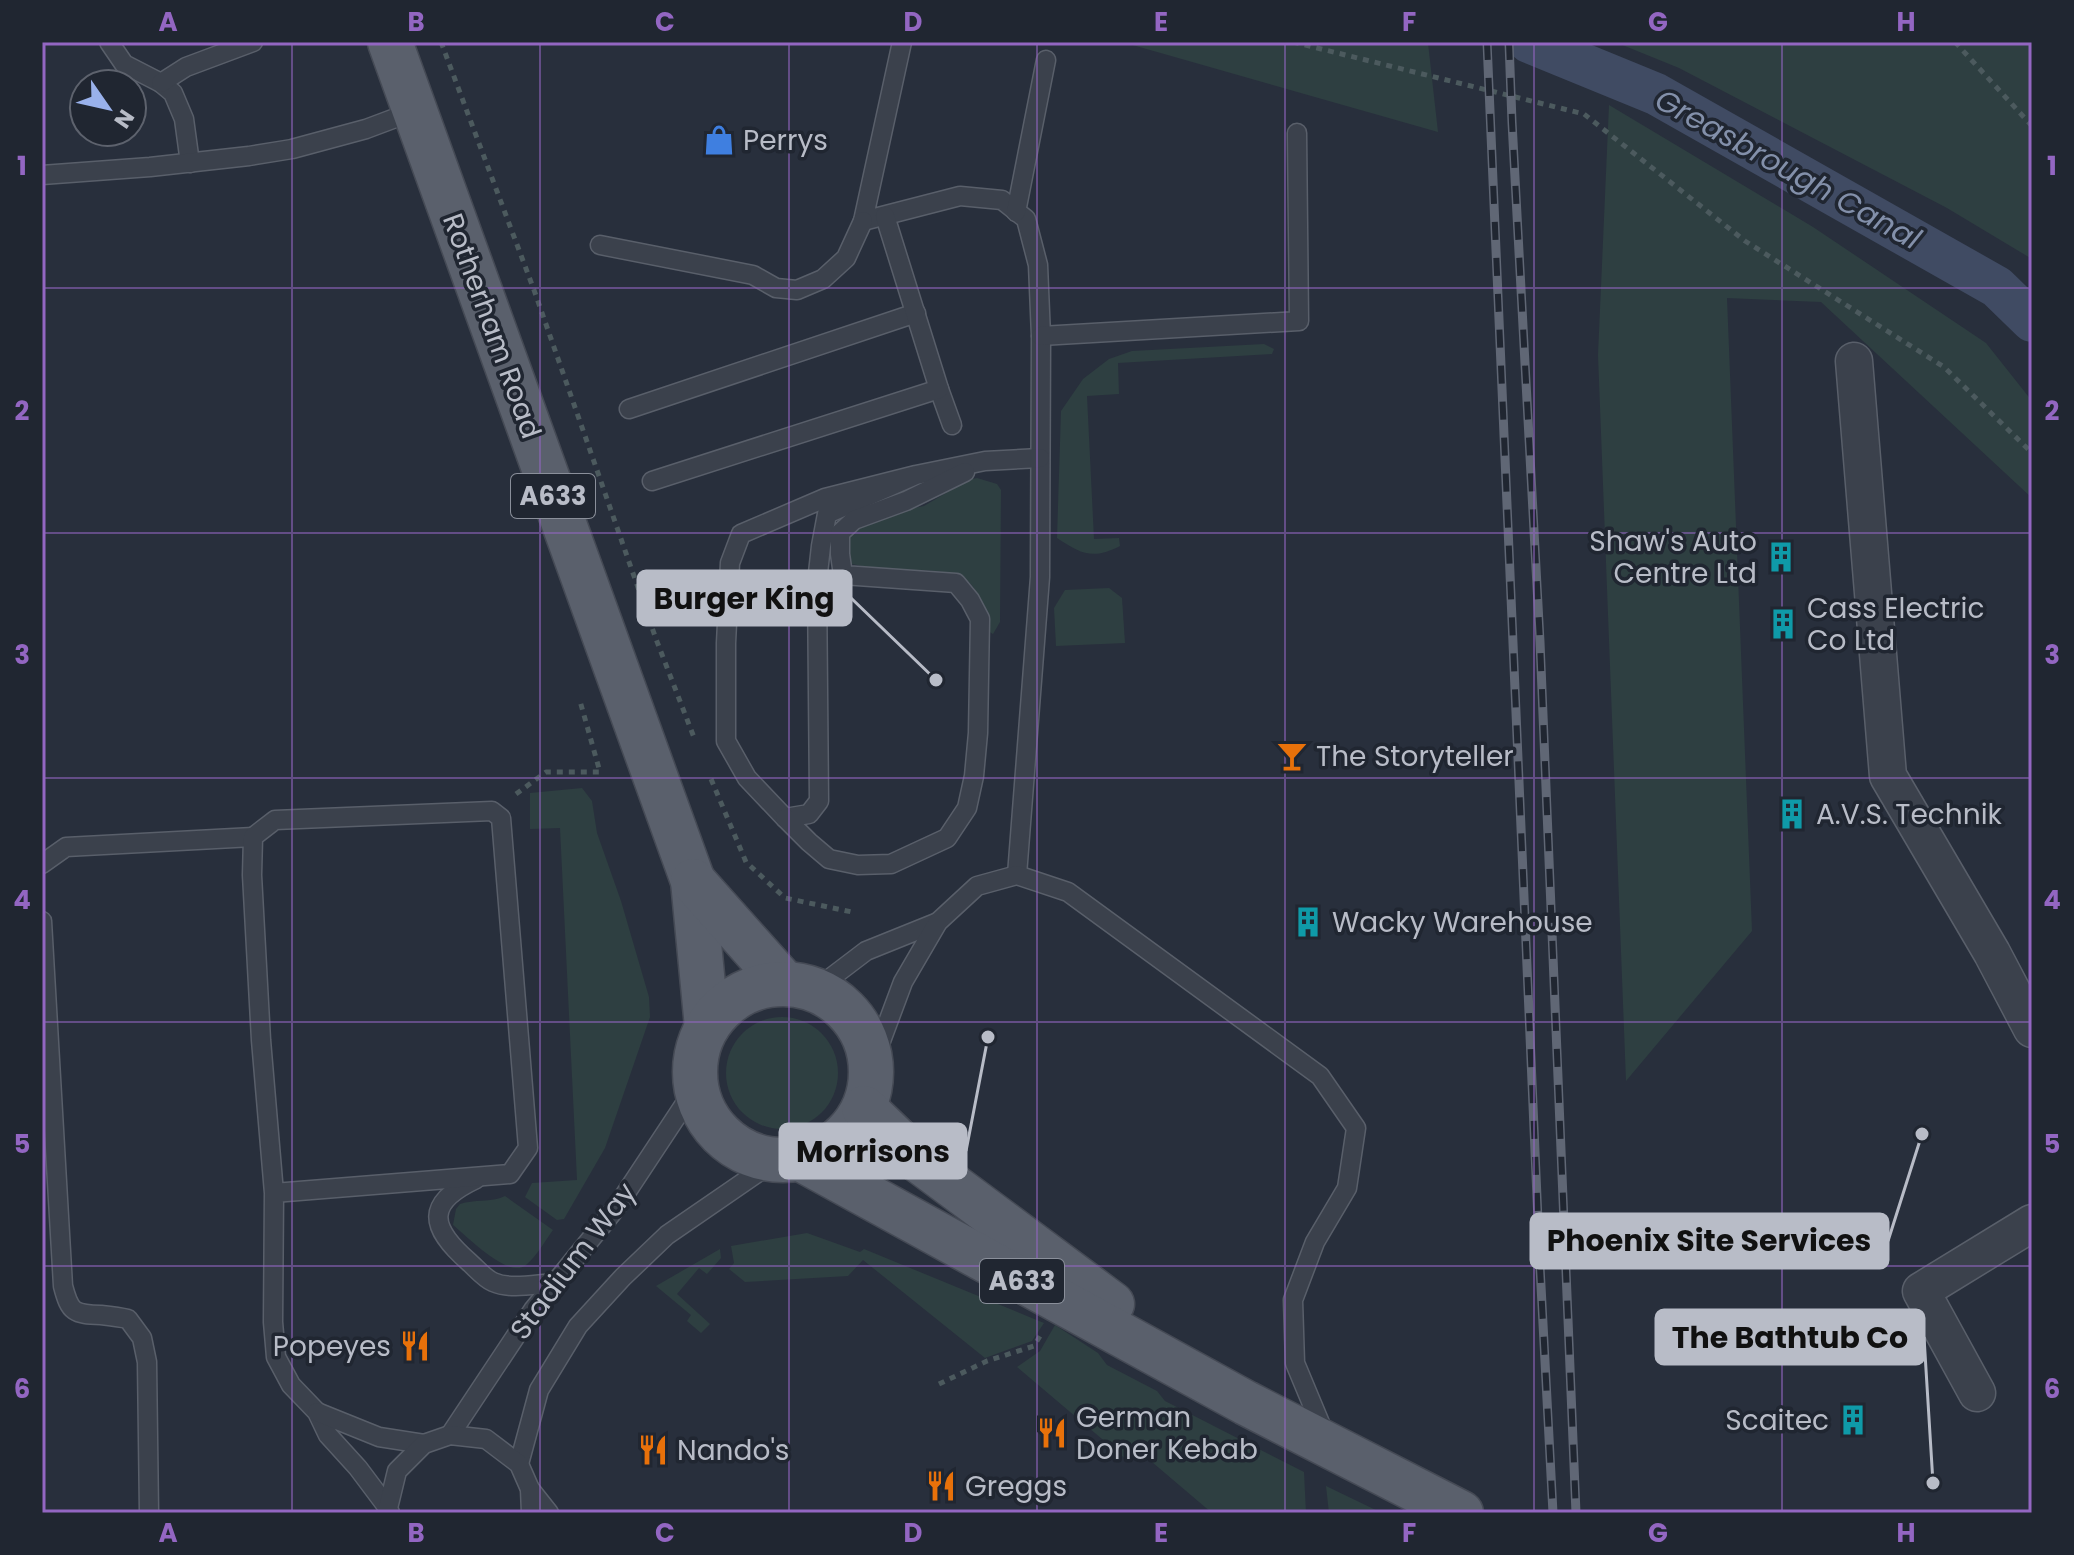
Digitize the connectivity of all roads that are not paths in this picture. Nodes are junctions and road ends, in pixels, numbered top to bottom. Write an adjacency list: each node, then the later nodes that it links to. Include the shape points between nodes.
1 (109, 42): 6 (lane, via 124,64)
2 (253, 42): 6 (lane, via 186,67)
3 (390, 42): 7 (main road, Rotherham Road / A633)
4 (902, 42): 13 (lane)
5 (1046, 60): 11 (lane)
6 (161, 83): 9 (lane, via 180,107)
7 (414, 111): 9 (lane, via 292,149); 29 (main road, Rotherham Road / A633)
8 (1297, 133): 16 (lane, via 1299,321)
9 (190, 163): 10 (lane)
10 (42, 175)
11 (1016, 212): 12 (lane, via 1002,200 960,196); 16 (lane, via 1026,219 1038,265)
12 (885, 216): 13 (lane); 15 (lane)
13 (863, 221): 14 (lane, via 846,258 823,279 797,290 776,288 753,275)
14 (600, 245)
15 (916, 313): 18 (lane); 19 (lane)
16 (1041, 336): 21 (lane)
17 (1854, 361): 34 (street, via 1888,776)
18 (939, 389): 20 (lane); 24 (lane)
19 (629, 409)
20 (952, 425)
21 (1040, 458): 22 (lane); 28 (lane, via 1040,577)
22 (985, 461): 23 (lane); 25 (lane, via 906,501 854,520 840,533 843,575 956,583 980,619 978,733 967,808 947,838 891,864 829,859)
23 (916, 475): 25 (lane, via 827,514 817,582 819,801 809,814); 25 (lane, via 825,498 741,534 730,563 726,741 747,778)
24 (652, 481)
25 (785, 818)
26 (253, 837): 27 (lane, via 66,847); 39 (lane, via 275,820 492,811 501,818 528,1148 510,1174); 40 (lane)
27 (42, 864)
28 (1017, 875): 31 (lane, via 977,886); 48 (lane, via 1068,892 1308,1067 1356,1128 1347,1188 1315,1242 1293,1300 1295,1363)
29 (693, 881): 32 (main road, Rotherham Road / A633); 33 (main road, Rotherham Road / A633)
30 (42, 921): 52 (lane, via 63,1286 67,1304 81,1315 128,1319 142,1338 147,1362)
31 (938, 922): 32 (lane); 35 (lane, via 903,982)
32 (800, 986): 33 (main road, Rotherham Road / A633, via 754,988 727,1003); 35 (main road, Rotherham Road / A633, via 838,1002 855,1020)
33 (707, 1027): 36 (main road, Rotherham Road / A633, via 695,1066)
34 (2032, 1029)
35 (872, 1065): 37 (main road, Rotherham Road / A633)
36 (696, 1087): 38 (main road, Rotherham Road / A633, via 706,1114 724,1137 748,1153); 42 (lane, Stadium Way, via 616,1208)
37 (864, 1108): 38 (main road, Rotherham Road / A633, via 849,1132 826,1149); 44 (main road, Rotherham Road / A633, via 918,1160)
38 (788, 1159): 44 (main road, Rotherham Road / A633); 49 (lane, Stadium Way, via 667,1235 578,1326 539,1390)
39 (483, 1176): 40 (lane); 42 (lane, via 446,1198 437,1222 444,1235 491,1281 508,1286)
40 (274, 1193): 45 (lane, via 276,1357 291,1385)
41 (2032, 1223): 43 (street, via 1921,1291)
42 (555, 1283): 46 (lane, Stadium Way)
43 (1977, 1393)
44 (1246, 1403): 48 (main road, Rotherham Road / A633)
45 (317, 1412): 47 (lane, via 379,1437); 51 (lane, via 328,1435)
46 (450, 1435): 47 (lane); 49 (lane, via 486,1439)
47 (424, 1444): 51 (lane, via 397,1471)
48 (1330, 1447): 55 (main road, Rotherham Road / A633)
49 (519, 1464): 50 (lane)
50 (530, 1489): 53 (lane); 54 (lane)
51 (389, 1511)
52 (149, 1513)
53 (531, 1513)
54 (549, 1513)
55 (1461, 1513)

